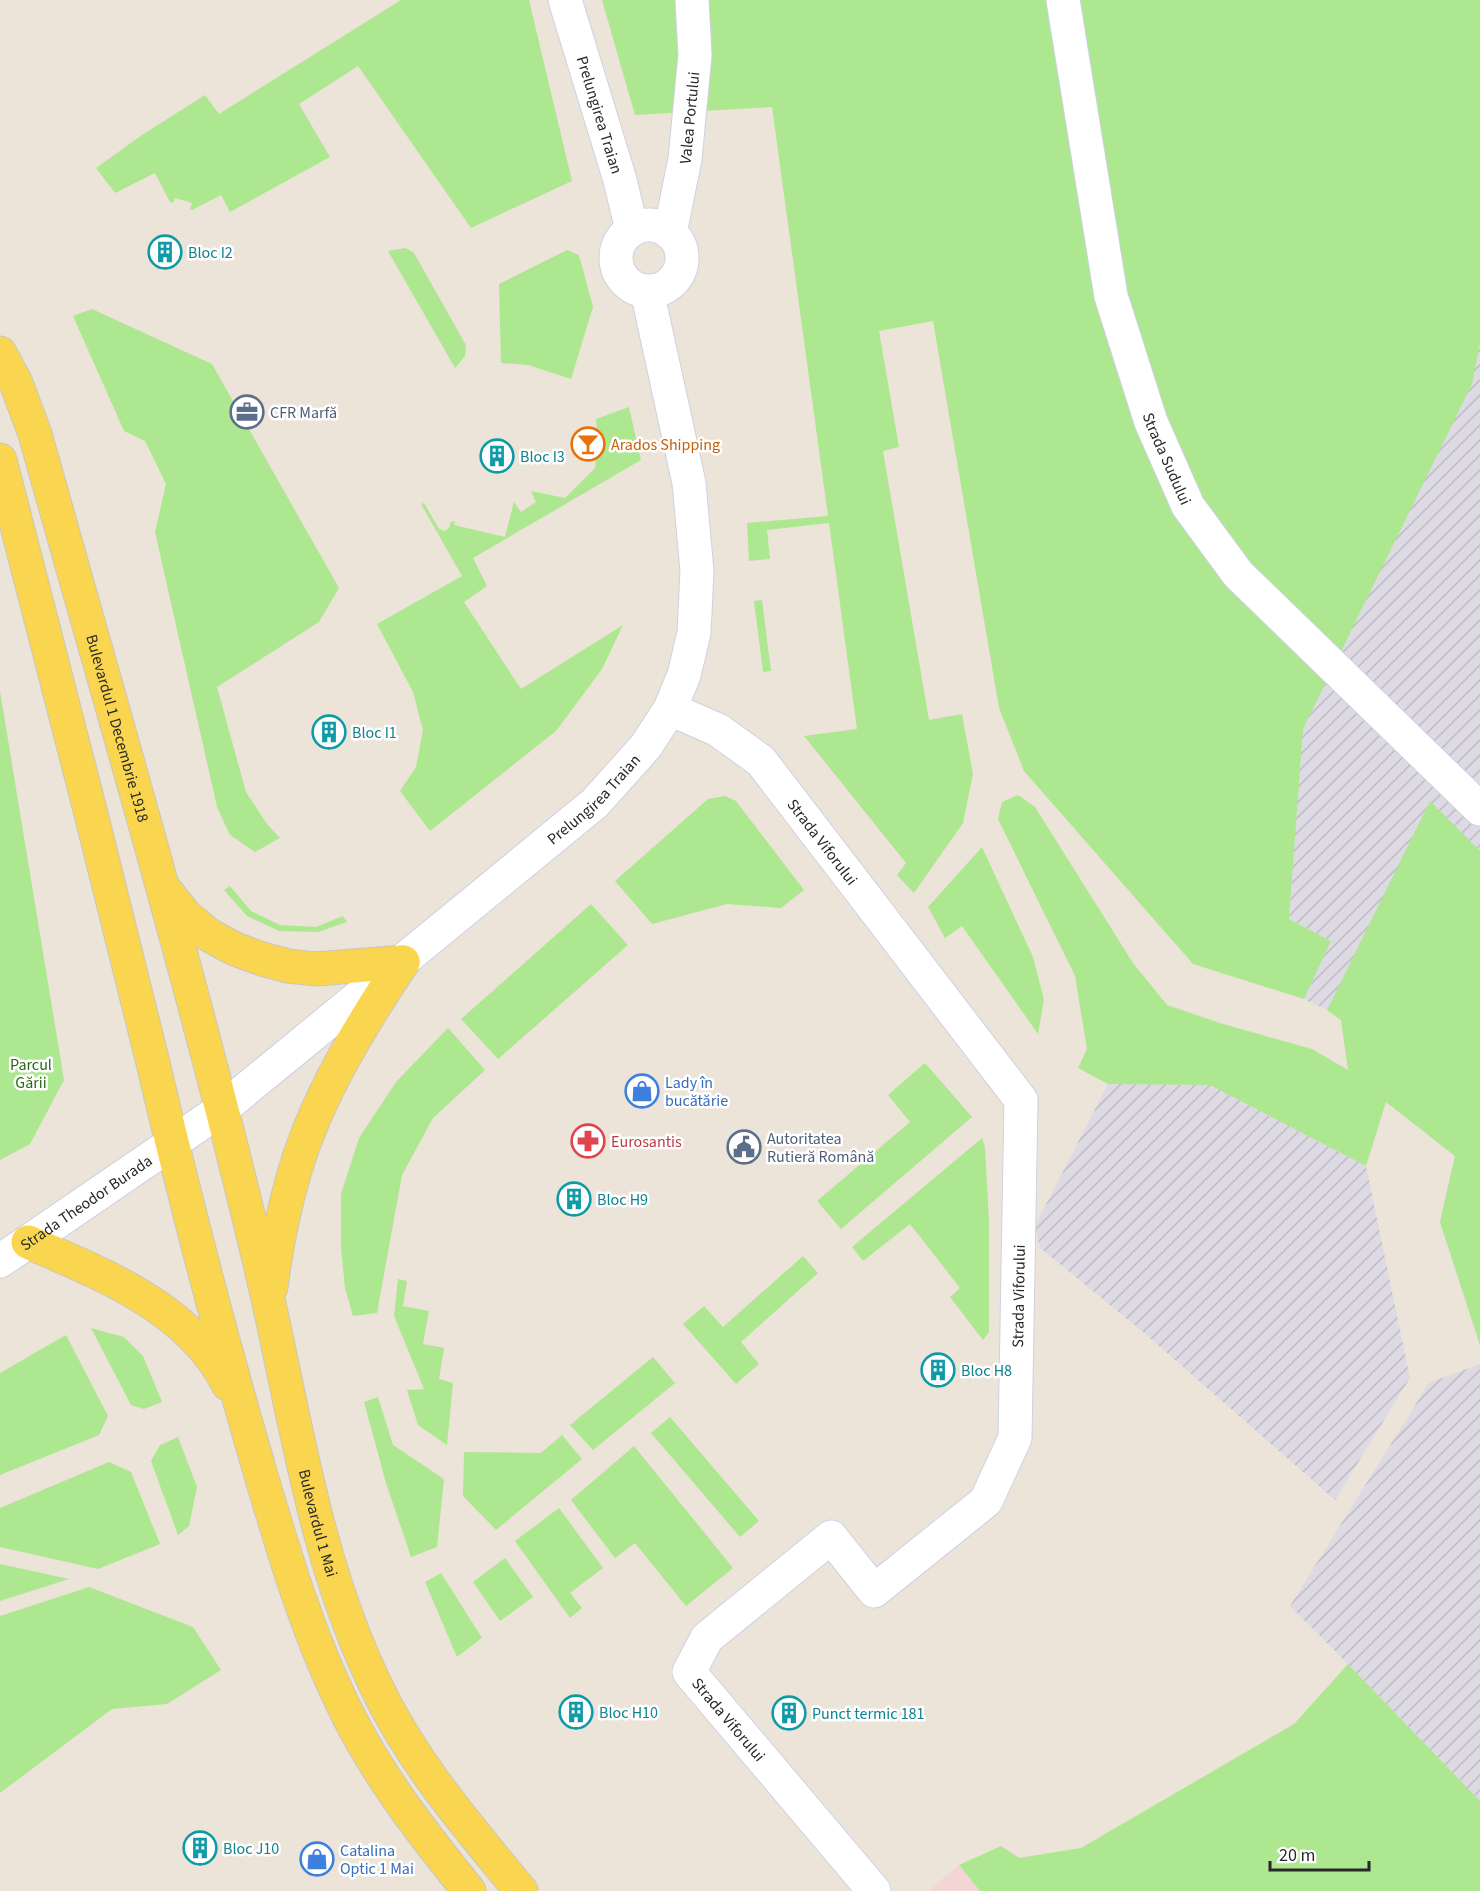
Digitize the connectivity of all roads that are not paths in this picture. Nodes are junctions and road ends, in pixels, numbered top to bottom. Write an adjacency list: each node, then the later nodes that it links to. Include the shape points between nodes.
1 (566, 0): 4 (street, Prelungirea Traian)
2 (692, 0): 5 (street, Valea Portului, via 695,55 687,148)
3 (1063, 0): 10 (street, Strada Sudului, via 1111,296 1151,422 1188,506 1238,574)
4 (632, 230): 5 (street, via 654,225); 6 (street, via 618,246 617,266 628,284)
5 (670, 233): 6 (street, via 680,246 681,268 667,286)
6 (647, 291): 9 (street, Prelungirea Traian, via 689,483 697,571 694,633 684,675)
7 (0, 352): 11 (main road, Bulevardul 1 Decembrie 1918, via 35,434)
8 (0, 460): 14 (main road, via 99,841)
9 (670, 709): 12 (street, Prelungirea Traian, via 646,746 595,803); 21 (street, Strada Viforului, via 718,730 761,761 1021,1100 1015,1438 986,1501 874,1591 831,1537 707,1638 689,1672)
10 (1480, 809)
11 (161, 886): 12 (main road, via 186,916 209,935 262,959 316,969); 13 (main road, Bulevardul 1 Decembrie 1918)
12 (403, 962): 13 (street, Prelungirea Traian); 17 (main road, via 372,1007 310,1128 280,1227)
13 (222, 1109): 14 (street, Prelungirea Traian); 17 (main road, Bulevardul 1 Mai)
14 (172, 1144): 15 (street, Strada Theodor Burada); 18 (main road)
15 (28, 1242): 16 (street, Strada Theodor Burada); 18 (main road, via 100,1273 151,1302 188,1331 225,1379)
16 (0, 1261)
17 (268, 1301): 20 (main road, Bulevardul 1 Mai, via 321,1539 349,1625 380,1695 410,1748 453,1808)
18 (244, 1419): 19 (main road, via 291,1575 347,1714 412,1819)
19 (469, 1891)
20 (522, 1891)
21 (874, 1891)

